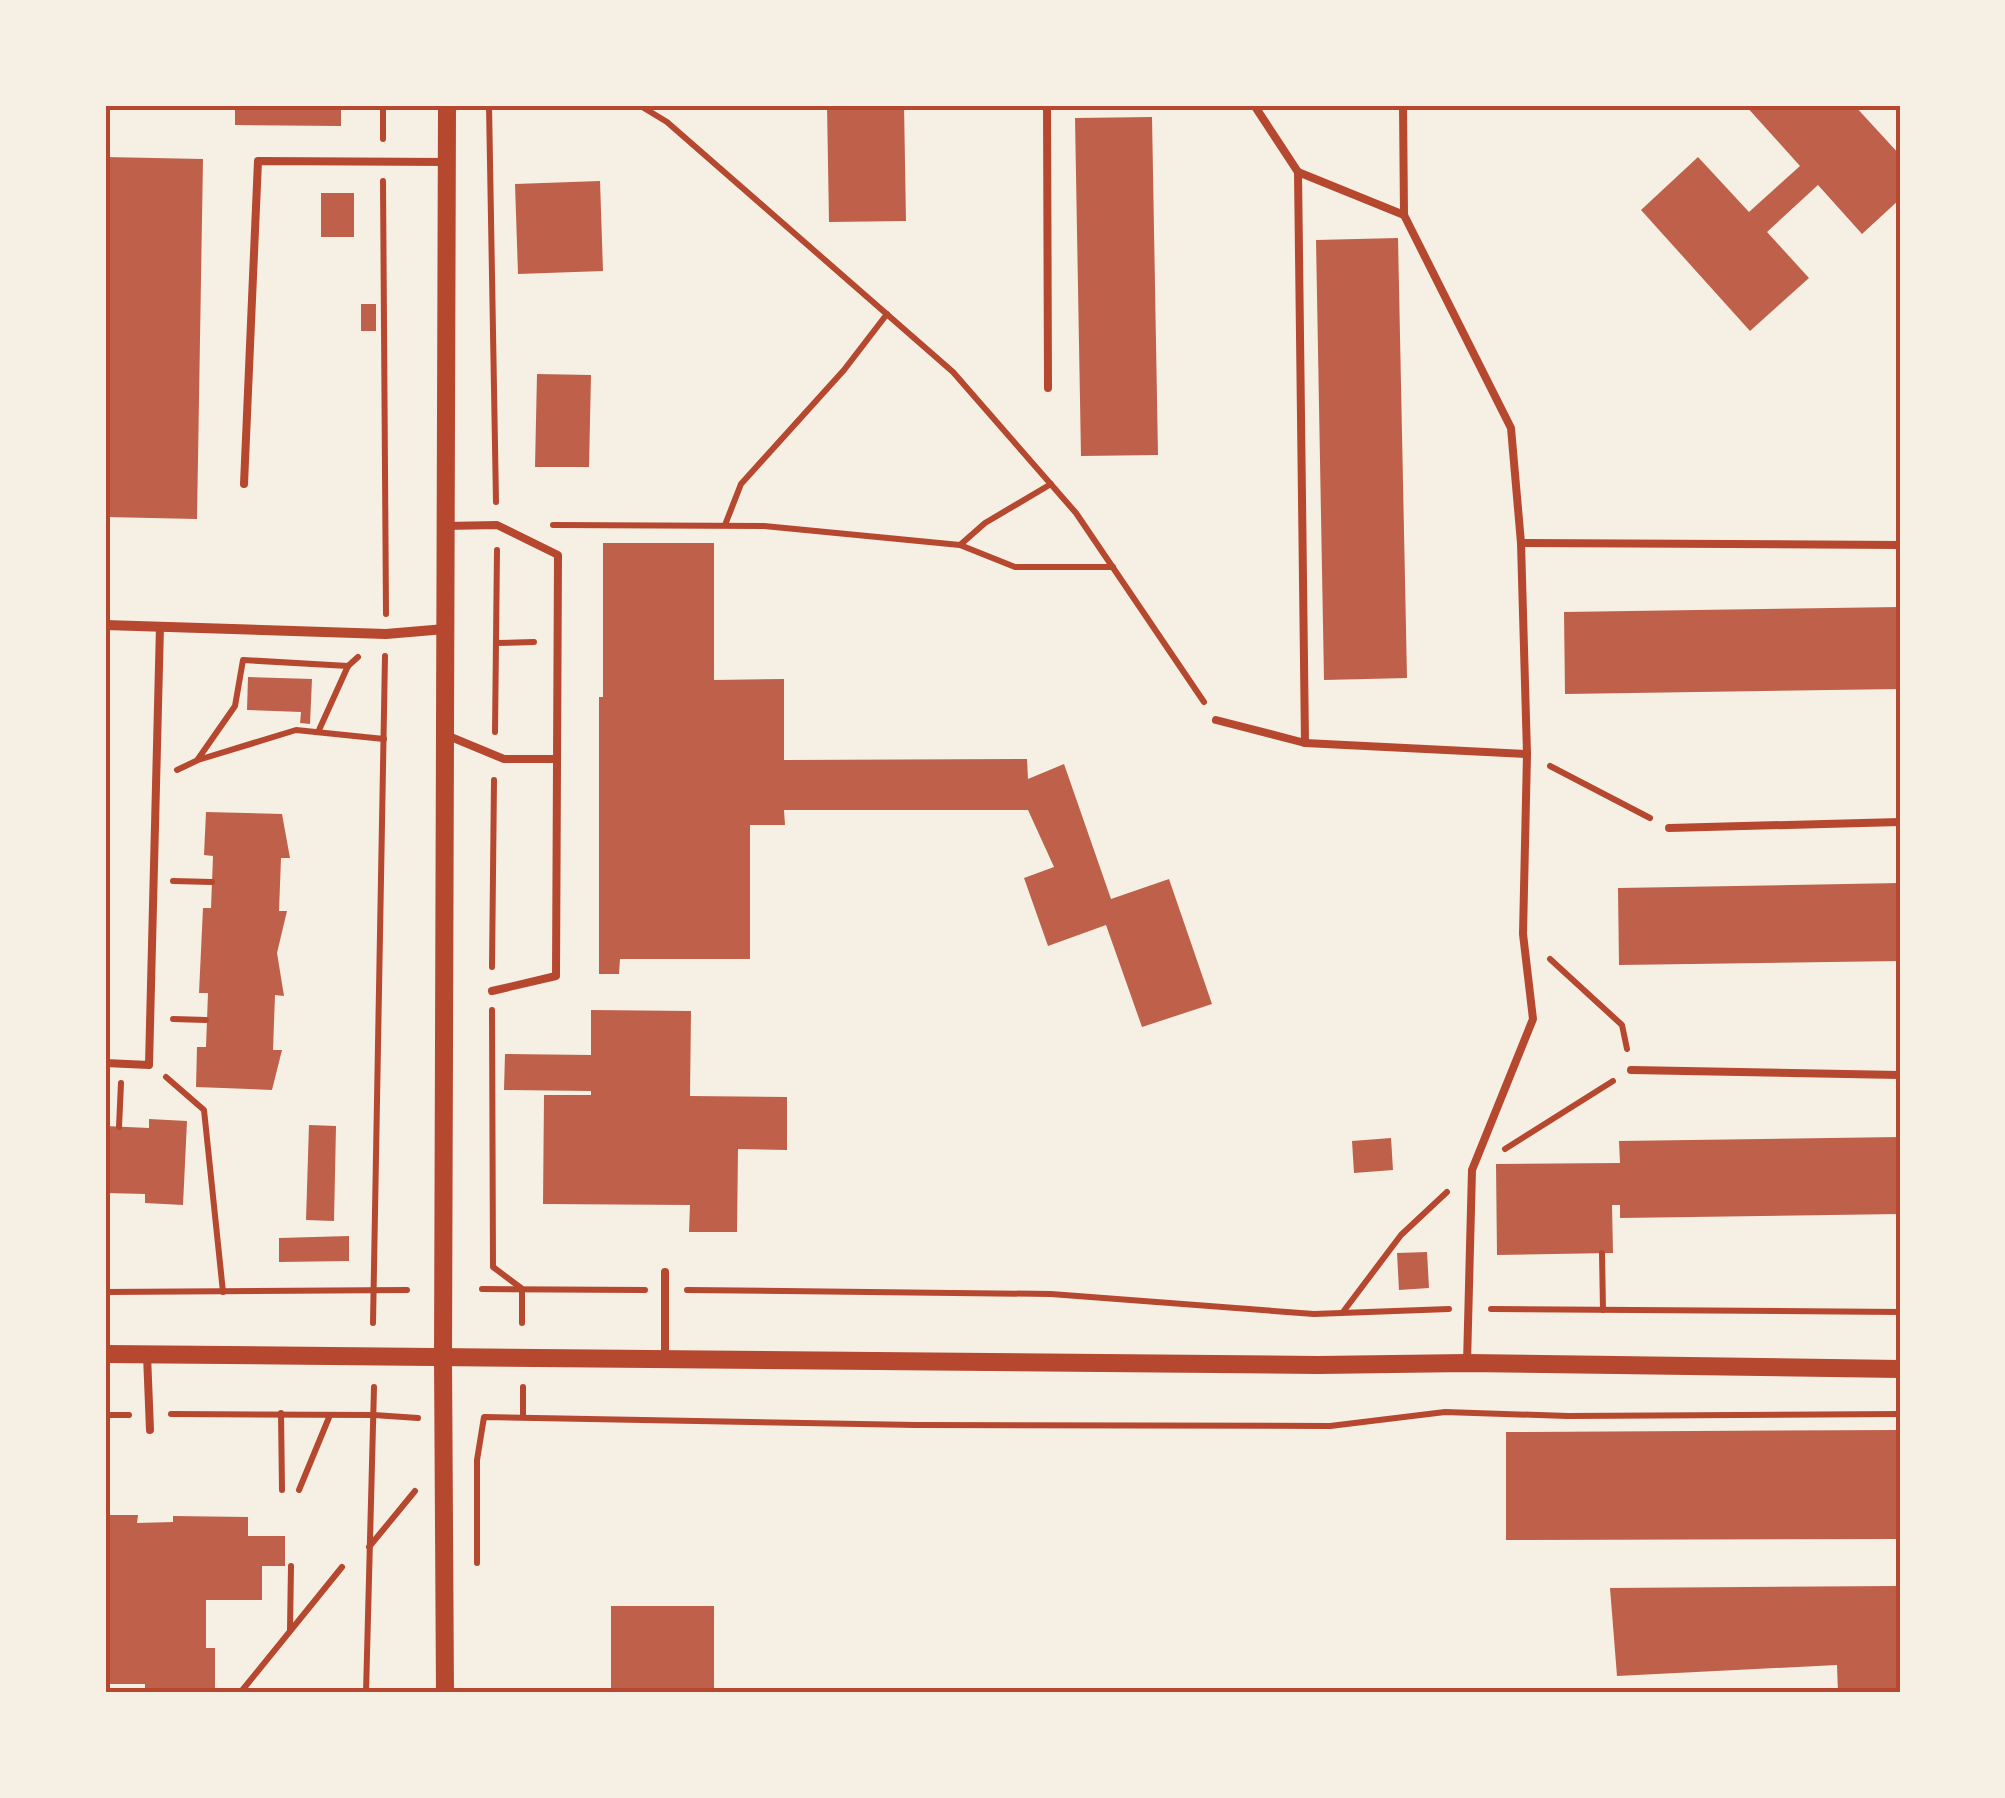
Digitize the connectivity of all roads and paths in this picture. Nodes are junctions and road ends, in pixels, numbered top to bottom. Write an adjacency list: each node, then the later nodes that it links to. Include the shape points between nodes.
1 (383, 105): 8 (path)
2 (447, 105): 9 (street)
3 (489, 105): 16 (path)
4 (639, 105): 12 (path, via 667,122)
5 (1047, 105): 13 (lane)
6 (1254, 105): 10 (lane)
7 (1403, 105): 11 (lane)
8 (383, 162): 9 (lane); 14 (lane, via 258,161); 26 (path)
9 (446, 162): 18 (street)
10 (1298, 172): 11 (lane); 34 (lane)
11 (1404, 215): 19 (lane, via 1511,428)
12 (887, 314): 15 (path, via 953,372); 17 (path, via 742,484)
13 (1048, 388)
14 (244, 484)
15 (1051, 484): 20 (path); 22 (path)
16 (497, 525): 17 (path); 18 (lane); 28 (path); 37 (lane, via 558,555)
17 (725, 525): 20 (path)
18 (446, 526): 25 (street)
19 (1521, 543): 21 (lane); 35 (lane)
20 (960, 545): 22 (path, via 1015,567)
21 (1900, 545)
22 (1113, 567): 30 (path)
23 (105, 625): 24 (street)
24 (160, 626): 26 (street); 48 (lane, via 149,1065)
25 (445, 628): 26 (street); 32 (street)
26 (386, 634): 29 (path); 33 (path)
27 (534, 642): 28 (path)
28 (496, 643): 36 (path)
29 (348, 666): 31 (path); 38 (path, via 243,660 236,706)
30 (1216, 720): 34 (lane)
31 (319, 730): 33 (path); 38 (path, via 296,730)
32 (445, 734): 36 (lane); 72 (street)
33 (384, 739): 59 (path)
34 (1306, 742): 35 (lane)
35 (1527, 754): 41 (path); 44 (lane)
36 (494, 755): 37 (lane); 45 (path)
37 (557, 759): 45 (lane, via 556,976)
38 (198, 760): 39 (path)
39 (174, 772)
40 (1900, 822): 41 (lane)
41 (1669, 828)
42 (170, 862): 43 (path, via 170,881)
43 (212, 882)
44 (1523, 934): 49 (path, via 1622,1025); 54 (lane, via 1533,1020)
45 (492, 992): 58 (path, via 492,1267)
46 (166, 1018): 47 (path)
47 (206, 1020)
48 (105, 1064)
49 (1631, 1070): 52 (lane); 54 (path)
50 (121, 1074): 53 (path)
51 (150, 1074): 63 (path, via 164,1075 204,1110)
52 (1900, 1076)
53 (119, 1127)
54 (1472, 1170): 64 (lane); 66 (path, via 1401,1235)
55 (1602, 1253): 65 (path)
56 (665, 1272): 61 (lane)
57 (482, 1289): 58 (path)
58 (522, 1289): 61 (path); 68 (path)
59 (372, 1290): 60 (path); 63 (path); 69 (path)
60 (407, 1290)
61 (666, 1290): 66 (path, via 1050,1294); 73 (lane)
62 (105, 1292): 63 (path)
63 (222, 1292)
64 (1468, 1308): 65 (path); 66 (path); 74 (lane)
65 (1603, 1310): 67 (path)
66 (1343, 1312)
67 (1900, 1312)
68 (522, 1322)
69 (373, 1323)
70 (105, 1354): 71 (street)
71 (147, 1354): 72 (street); 78 (lane)
72 (443, 1358): 73 (street); 97 (street)
73 (665, 1358): 74 (street)
74 (1467, 1363): 75 (street)
75 (1900, 1369)
76 (374, 1387): 83 (path)
77 (522, 1387): 84 (path)
78 (150, 1414): 79 (path); 81 (path); 85 (lane)
79 (281, 1414): 82 (path); 87 (path)
80 (1900, 1414): 84 (path, via 1445,1412 1330,1426)
81 (105, 1415)
82 (330, 1415): 83 (path); 88 (path)
83 (374, 1415): 86 (path, via 418,1418); 90 (path)
84 (523, 1416): 93 (path, via 484,1417)
85 (150, 1430)
86 (418, 1432)
87 (282, 1490)
88 (299, 1490)
89 (416, 1490): 90 (path)
90 (368, 1548): 96 (path)
91 (292, 1566): 94 (path)
92 (342, 1566): 94 (path)
93 (476, 1576)
94 (290, 1630): 95 (path)
95 (240, 1693)
96 (366, 1693)
97 (445, 1693)

